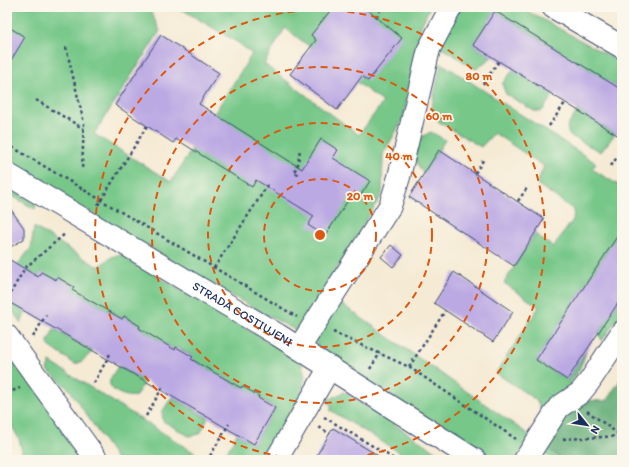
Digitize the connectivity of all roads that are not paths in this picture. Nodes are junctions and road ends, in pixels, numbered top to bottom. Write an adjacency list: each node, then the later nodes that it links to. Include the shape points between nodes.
1 (451, 7): 7 (street, via 429,49 390,206)
2 (553, 7): 3 (street)
3 (622, 47)
4 (7, 174): 7 (street, STRADA COSTIUJENI)
5 (622, 332): 9 (street, via 580,393 559,406)
6 (7, 336): 10 (street)
7 (299, 348): 8 (street, STRADA COSTIUJENI)
8 (330, 367): 11 (street); 12 (street, STRADA COSTIUJENI)
9 (531, 450)
10 (97, 460)
11 (276, 460)
12 (475, 460)

